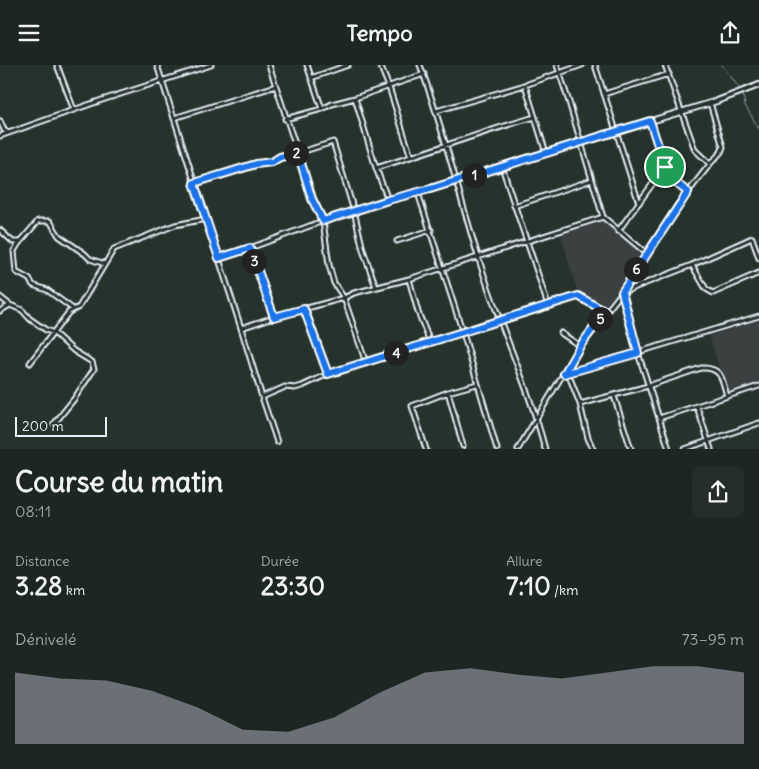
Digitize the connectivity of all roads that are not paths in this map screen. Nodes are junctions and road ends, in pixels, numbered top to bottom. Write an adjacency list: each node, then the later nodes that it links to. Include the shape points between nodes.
1 (56, 65): 26 (street)
2 (157, 65): 17 (street)
3 (211, 65): 17 (street)
4 (269, 65): 20 (street)
5 (307, 65): 16 (street)
6 (348, 65): 16 (street)
7 (380, 65): 21 (street)
8 (420, 65): 14 (street)
9 (557, 65): 13 (street)
10 (582, 65): 13 (street)
11 (595, 65): 22 (street)
12 (665, 65): 15 (street)
13 (559, 73): 18 (street); 37 (street)
14 (424, 74): 21 (street); 27 (street)
15 (669, 74): 22 (street); 28 (street)
16 (310, 78): 25 (street)
17 (162, 81): 26 (street); 30 (street)
18 (525, 85): 27 (street); 29 (street)
19 (759, 85): 24 (street)
20 (276, 86): 30 (street); 31 (street)
21 (389, 87): 23 (street); 41 (street)
22 (604, 94): 34 (street)
23 (355, 98): 25 (street); 45 (street)
24 (710, 103): 28 (street); 42 (street, via 723,147)
25 (322, 109): 31 (street)
26 (74, 110): 35 (street)
27 (436, 111): 38 (street)
28 (682, 111): 33 (street); 42 (street, via 695,150)
29 (535, 117): 38 (street); 40 (street)
30 (174, 118): 48 (street)
31 (285, 119): 39 (street)
32 (0, 121): 35 (street)
33 (650, 121): 34 (street); 44 (street)
34 (615, 132): 37 (street); 53 (street)
35 (8, 133): 36 (street)
36 (0, 137)
37 (581, 142): 40 (street); 46 (street)
38 (447, 146): 41 (street); 47 (street)
39 (298, 153): 48 (street); 55 (street, via 333,142); 58 (street, via 312,199)
40 (546, 153): 43 (street)
41 (411, 157): 45 (street)
42 (710, 164): 50 (street)
43 (502, 166): 47 (street); 54 (street)
44 (665, 167): 50 (street, via 676,183); 53 (street)
45 (376, 168): 52 (street)
46 (592, 180): 54 (street); 56 (street)
47 (457, 181): 49 (street); 67 (street)
48 (194, 183): 57 (street)
49 (430, 189): 51 (street)
50 (688, 192): 66 (street)
51 (418, 193): 52 (street); 60 (street)
52 (388, 200): 55 (street)
53 (639, 203): 61 (street)
54 (514, 206): 64 (street)
55 (354, 211): 58 (street); 75 (street)
56 (603, 217): 61 (street); 64 (street)
57 (206, 219): 68 (street); 70 (street, via 175,225 125,243 114,249)
58 (323, 221): 65 (street); 78 (street, via 329,265 334,283)
59 (0, 230): 63 (street, via 13,242)
60 (431, 230): 62 (street); 72 (street)
61 (618, 231): 66 (street)
62 (397, 241)
63 (20, 242): 70 (street, via 38,221 50,221 59,236 90,259); 81 (street, via 14,251 16,272)
64 (527, 242): 67 (street); 80 (street)
65 (250, 248): 68 (street); 86 (street)
66 (646, 253): 76 (street)
67 (478, 257): 72 (street); 87 (street)
68 (219, 258): 88 (street)
69 (759, 258): 71 (street, via 752,238)
70 (104, 264): 81 (street, via 79,307)
71 (692, 265): 73 (street, via 706,289 713,293); 76 (street)
72 (443, 269): 74 (street); 90 (street)
73 (759, 273)
74 (409, 279): 75 (street); 92 (street)
75 (376, 287): 78 (street)
76 (622, 292): 84 (street); 94 (street)
77 (0, 297): 79 (street)
78 (344, 299): 82 (street); 96 (street)
79 (10, 305): 83 (street); 89 (street, via 22,310 46,331)
80 (548, 306): 84 (street, via 578,296); 87 (street)
81 (73, 309): 89 (street)
82 (304, 309): 86 (street); 98 (street)
83 (0, 311)
84 (606, 312): 93 (street)
85 (759, 316): 94 (street)
86 (274, 317): 88 (street)
87 (500, 321): 90 (street); 108 (street)
88 (241, 328): 105 (street)
89 (54, 333): 95 (street); 111 (street, via 92,362 94,369)
90 (463, 333): 92 (street); 99 (street)
91 (561, 333): 93 (street)
92 (430, 342): 96 (street)
93 (580, 346): 97 (street)
94 (638, 353): 97 (street); 100 (street)
95 (30, 363)
96 (366, 363): 98 (street)
97 (566, 373): 106 (street); 108 (street)
98 (328, 374): 105 (street, via 302,386 285,387)
99 (478, 384): 102 (street); 116 (street)
100 (648, 386): 103 (street); 104 (street, via 710,367 721,377); 109 (street)
101 (759, 386): 104 (street)
102 (448, 392): 114 (street); 115 (street, via 412,406)
103 (614, 396): 106 (street); 120 (street)
104 (727, 396): 107 (street)
105 (262, 397): 113 (street)
106 (580, 404): 119 (street)
107 (697, 407): 109 (street); 112 (street)
108 (537, 418): 117 (street); 118 (street)
109 (659, 419): 121 (street)
110 (759, 423): 112 (street)
111 (54, 424)
112 (708, 441): 122 (street); 123 (street)
113 (277, 442)
114 (463, 446)
115 (426, 449)
116 (497, 449)
117 (518, 449)
118 (544, 449)
119 (593, 449)
120 (632, 449)
121 (669, 449)
122 (685, 449)
123 (711, 449)

